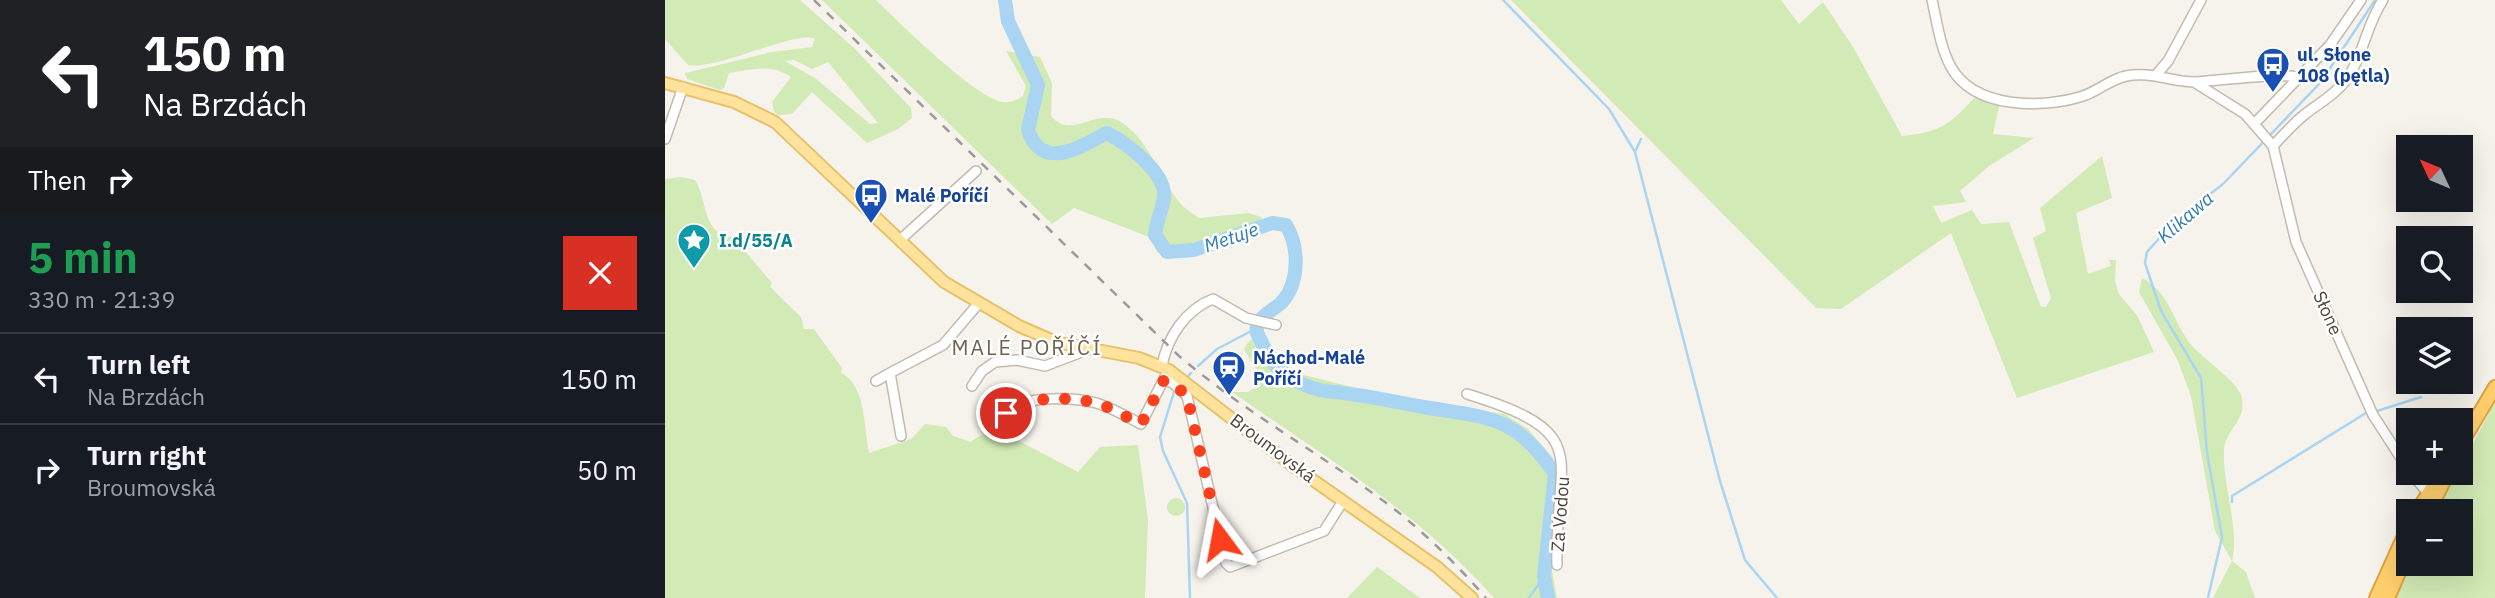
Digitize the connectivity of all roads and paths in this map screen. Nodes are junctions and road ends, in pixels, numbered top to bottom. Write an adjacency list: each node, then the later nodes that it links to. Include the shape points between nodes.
1 (1932, 0): 5 (street, via 1943,48 1955,74 1995,99 2021,103 2068,99 2125,76)
2 (2201, 0): 5 (street, via 2168,61)
3 (2361, 0): 6 (street, via 2337,37)
4 (2383, 0): 12 (street, via 2347,78)
5 (2155, 75): 7 (street)
6 (2296, 77): 7 (street); 10 (street)
7 (2195, 82): 10 (street)
8 (665, 83): 9 (main road, Broumovská)
9 (683, 87): 11 (street); 14 (main road, Broumovská, via 734,102 775,122)
10 (2258, 126): 12 (street)
11 (665, 139)
12 (2271, 143): 27 (street, Słone, via 2296,242 2373,415)
13 (976, 171): 14 (street)
14 (901, 240): 15 (main road, Broumovská, via 944,282)
15 (979, 303): 17 (main road, Broumovská, via 1039,336); 19 (street, via 943,345)
16 (1271, 324): 18 (street, via 1246,318 1213,299 1204,303 1173,334)
17 (1082, 347): 18 (main road, Broumovská, via 1117,353); 21 (street, via 1079,353 1045,366 1017,360 995,362)
18 (1165, 372): 24 (street, via 1141,424 1097,403 1059,399 1025,401 1008,406); 34 (main road, Broumovská); 34 (street, via 1187,396 1230,566 1324,531)
19 (890, 373): 20 (street); 26 (street)
20 (876, 381)
21 (972, 386)
22 (2495, 387): 25 (highway)
23 (1467, 394): 36 (street, Za Vodou, via 1541,423 1555,439 1563,469)
24 (1006, 413)
25 (2473, 425)
26 (901, 436)
27 (2396, 451)
28 (2422, 485): 31 (street, Słone)
29 (2437, 485): 31 (highway)
30 (2439, 485): 31 (highway)
31 (2432, 496): 32 (highway); 33 (highway)
32 (2429, 499)
33 (2431, 499)
34 (1343, 501): 38 (main road, Broumovská, via 1437,566)
35 (2396, 554): 39 (highway)
36 (1557, 565)
37 (2398, 576): 40 (highway)
38 (1472, 598)
39 (2376, 598)
40 (2388, 598)

